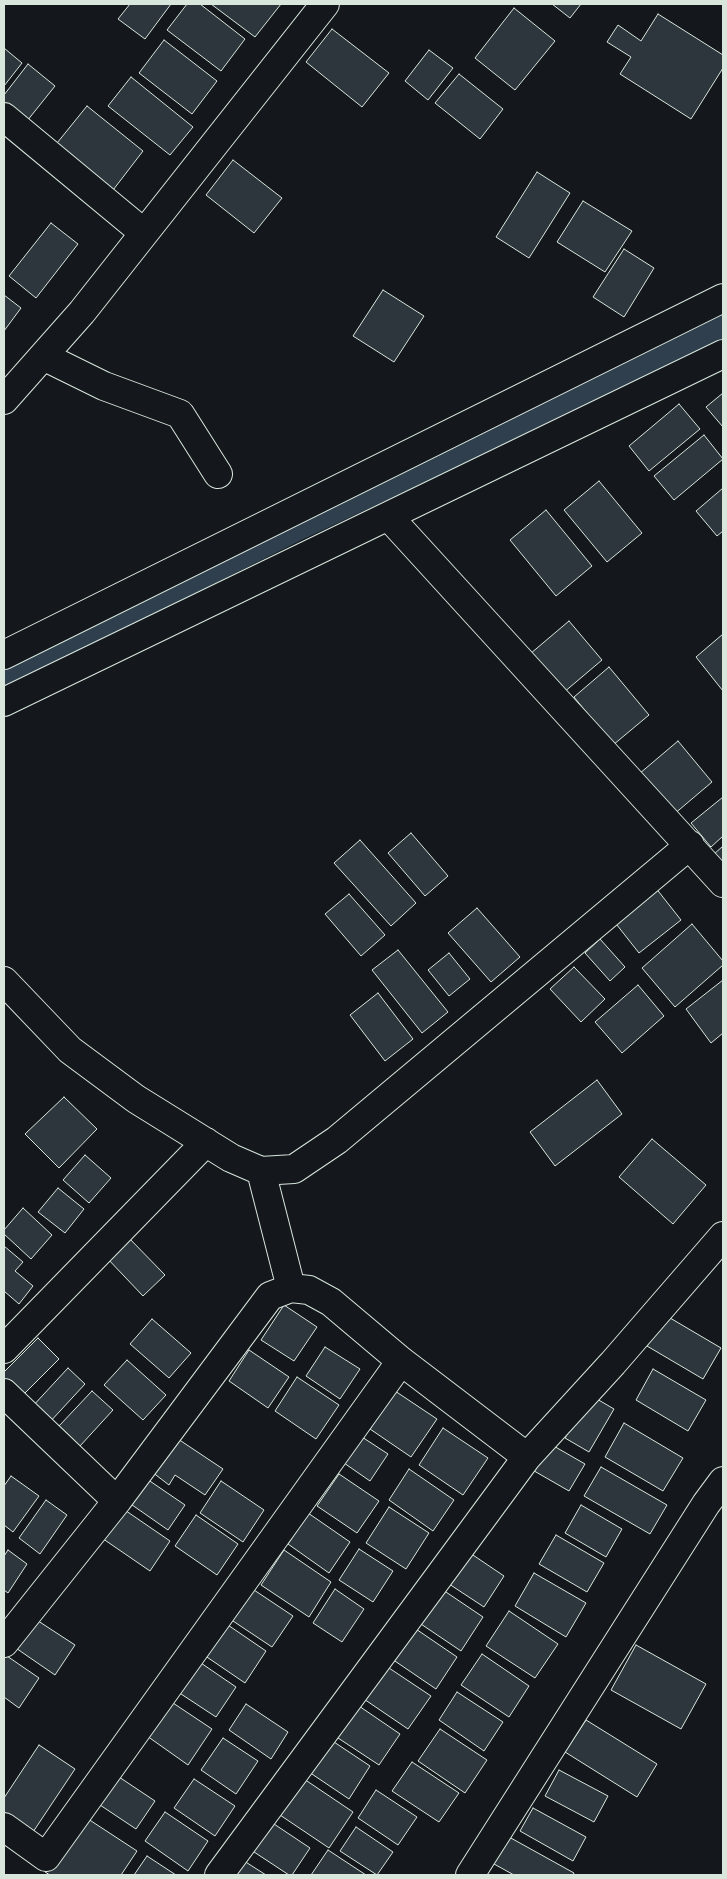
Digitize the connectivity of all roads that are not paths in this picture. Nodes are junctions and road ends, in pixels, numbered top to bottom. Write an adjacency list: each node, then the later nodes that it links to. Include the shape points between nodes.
1 (325, 4): 3 (street)
2 (4, 117): 3 (street)
3 (144, 233): 6 (street)
4 (723, 298): 10 (street)
5 (723, 354): 9 (street)
6 (43, 356): 7 (street); 8 (street, via 104,386 180,414)
7 (4, 400)
8 (218, 474)
9 (389, 517): 11 (street); 12 (street)
10 (4, 654)
11 (4, 702)
12 (690, 845): 13 (street); 16 (street, via 337,1140 294,1170)
13 (723, 883)
14 (4, 981): 15 (street, via 70,1050 136,1099)
15 (206, 1142): 16 (street, via 231,1158); 19 (street)
16 (261, 1170): 18 (street)
17 (723, 1236): 22 (street)
18 (291, 1288): 20 (street, via 308,1290 331,1302); 24 (street, via 270,1296)
19 (4, 1349)
20 (400, 1361): 22 (street); 26 (street, via 46,1858)
21 (4, 1393): 24 (street)
22 (528, 1457): 27 (street)
23 (723, 1481): 28 (street)
24 (117, 1501): 25 (street)
25 (4, 1643)
26 (4, 1827)
27 (219, 1875)
28 (470, 1875)

